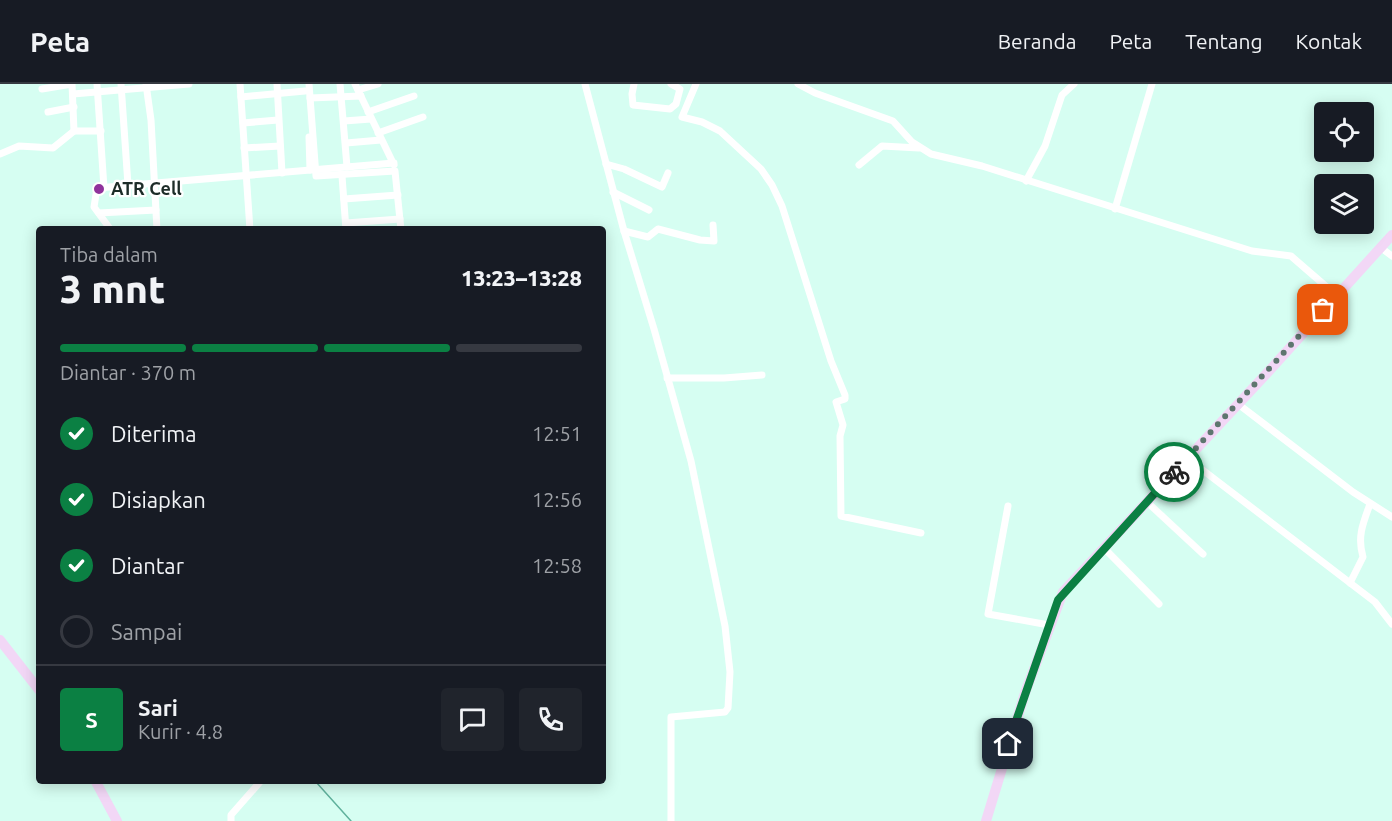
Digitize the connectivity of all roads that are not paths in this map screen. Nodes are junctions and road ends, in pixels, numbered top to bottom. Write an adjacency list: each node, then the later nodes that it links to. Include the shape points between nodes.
1 (181, 84): 2 (street); 14 (street)
2 (189, 84)
3 (240, 84): 23 (street)
4 (277, 84): 21 (street)
5 (340, 84): 25 (street)
6 (378, 84): 19 (street)
7 (585, 84): 42 (street)
8 (634, 84): 9 (street, via 633,105 670,109 676,104 680,89)
9 (671, 84)
10 (696, 84): 82 (street, via 682,117 702,122 726,136 760,169 782,206 845,395 845,399 836,402 843,424 841,516)
11 (798, 84): 39 (street, via 893,122)
12 (1074, 84): 51 (street, via 1062,95 1045,146)
13 (1152, 84): 58 (street)
14 (149, 86): 16 (street); 52 (street)
15 (306, 86): 21 (street); 24 (street); 45 (street)
16 (122, 87): 17 (street); 53 (street)
17 (98, 88): 20 (street); 34 (street)
18 (42, 89): 20 (street, via 72,84)
19 (358, 90): 25 (street); 28 (street)
20 (73, 94): 26 (street)
21 (277, 94): 23 (street); 30 (street)
22 (414, 96): 28 (street)
23 (241, 97): 32 (street)
24 (310, 98): 25 (street); 45 (street)
25 (341, 98): 31 (street)
26 (74, 107): 27 (street); 33 (street)
27 (48, 112)
28 (370, 115): 31 (street); 35 (street)
29 (423, 117): 35 (street)
30 (278, 120): 32 (street); 37 (street)
31 (344, 121): 36 (street)
32 (243, 123): 38 (street)
33 (74, 131): 34 (street); 40 (street, via 47,150 27,145)
34 (101, 131): 54 (street)
35 (380, 136): 36 (street); 41 (street)
36 (346, 143): 44 (street)
37 (280, 146): 38 (street); 47 (street)
38 (244, 148): 50 (street)
39 (919, 148): 43 (street, via 882,146); 51 (street)
40 (0, 154)
41 (394, 163): 44 (street); 46 (street)
42 (606, 164): 48 (street, via 662,187); 55 (street)
43 (860, 165)
44 (347, 167): 45 (street)
45 (313, 170): 47 (street); 49 (street, via 317,178)
46 (395, 171): 49 (street); 56 (street)
47 (282, 173): 50 (street)
48 (668, 173)
49 (342, 176): 57 (street)
50 (245, 177): 52 (street); 66 (street)
51 (1026, 181): 58 (street)
52 (154, 184): 53 (street); 59 (street)
53 (128, 185): 54 (street)
54 (104, 188): 61 (street, via 95,190 94,207)
55 (613, 192): 60 (street); 69 (street)
56 (398, 195): 57 (street); 62 (street)
57 (344, 199): 67 (street)
58 (1115, 209): 73 (street, via 1263,254 1291,256)
59 (156, 210): 61 (street); 65 (street)
60 (649, 210)
61 (99, 213): 64 (street)
62 (400, 219): 67 (street); 68 (street)
63 (713, 225): 69 (street, via 714,241 658,229 648,237)
64 (108, 226)
65 (157, 226)
66 (250, 226)
67 (346, 226)
68 (401, 226)
69 (624, 231): 75 (street)
70 (1392, 235): 71 (main road)
71 (1380, 247): 72 (street); 73 (main road)
72 (1392, 256)
73 (1336, 295): 76 (main road)
74 (762, 375): 75 (street)
75 (667, 378): 95 (street, via 710,548 725,626 730,688 730,703 725,712 671,717)
76 (1238, 404): 77 (main road); 79 (street)
77 (1187, 458): 78 (main road); 85 (street)
78 (1147, 502): 83 (main road); 84 (street)
79 (1370, 504): 81 (street); 85 (street, via 1360,526 1363,557)
80 (1008, 506): 88 (street, via 988,614)
81 (1392, 517)
82 (921, 532)
83 (1105, 549): 86 (street); 88 (main road, via 1063,591)
84 (1203, 554)
85 (1350, 583): 87 (street, via 1375,602)
86 (1159, 604)
87 (1392, 624)
88 (1049, 625): 96 (main road)
89 (0, 640): 90 (main road)
90 (36, 686)
91 (97, 784): 93 (main road)
92 (258, 784): 94 (street, via 231,815)
93 (117, 821)
94 (231, 821)
95 (671, 821)
96 (986, 821)

